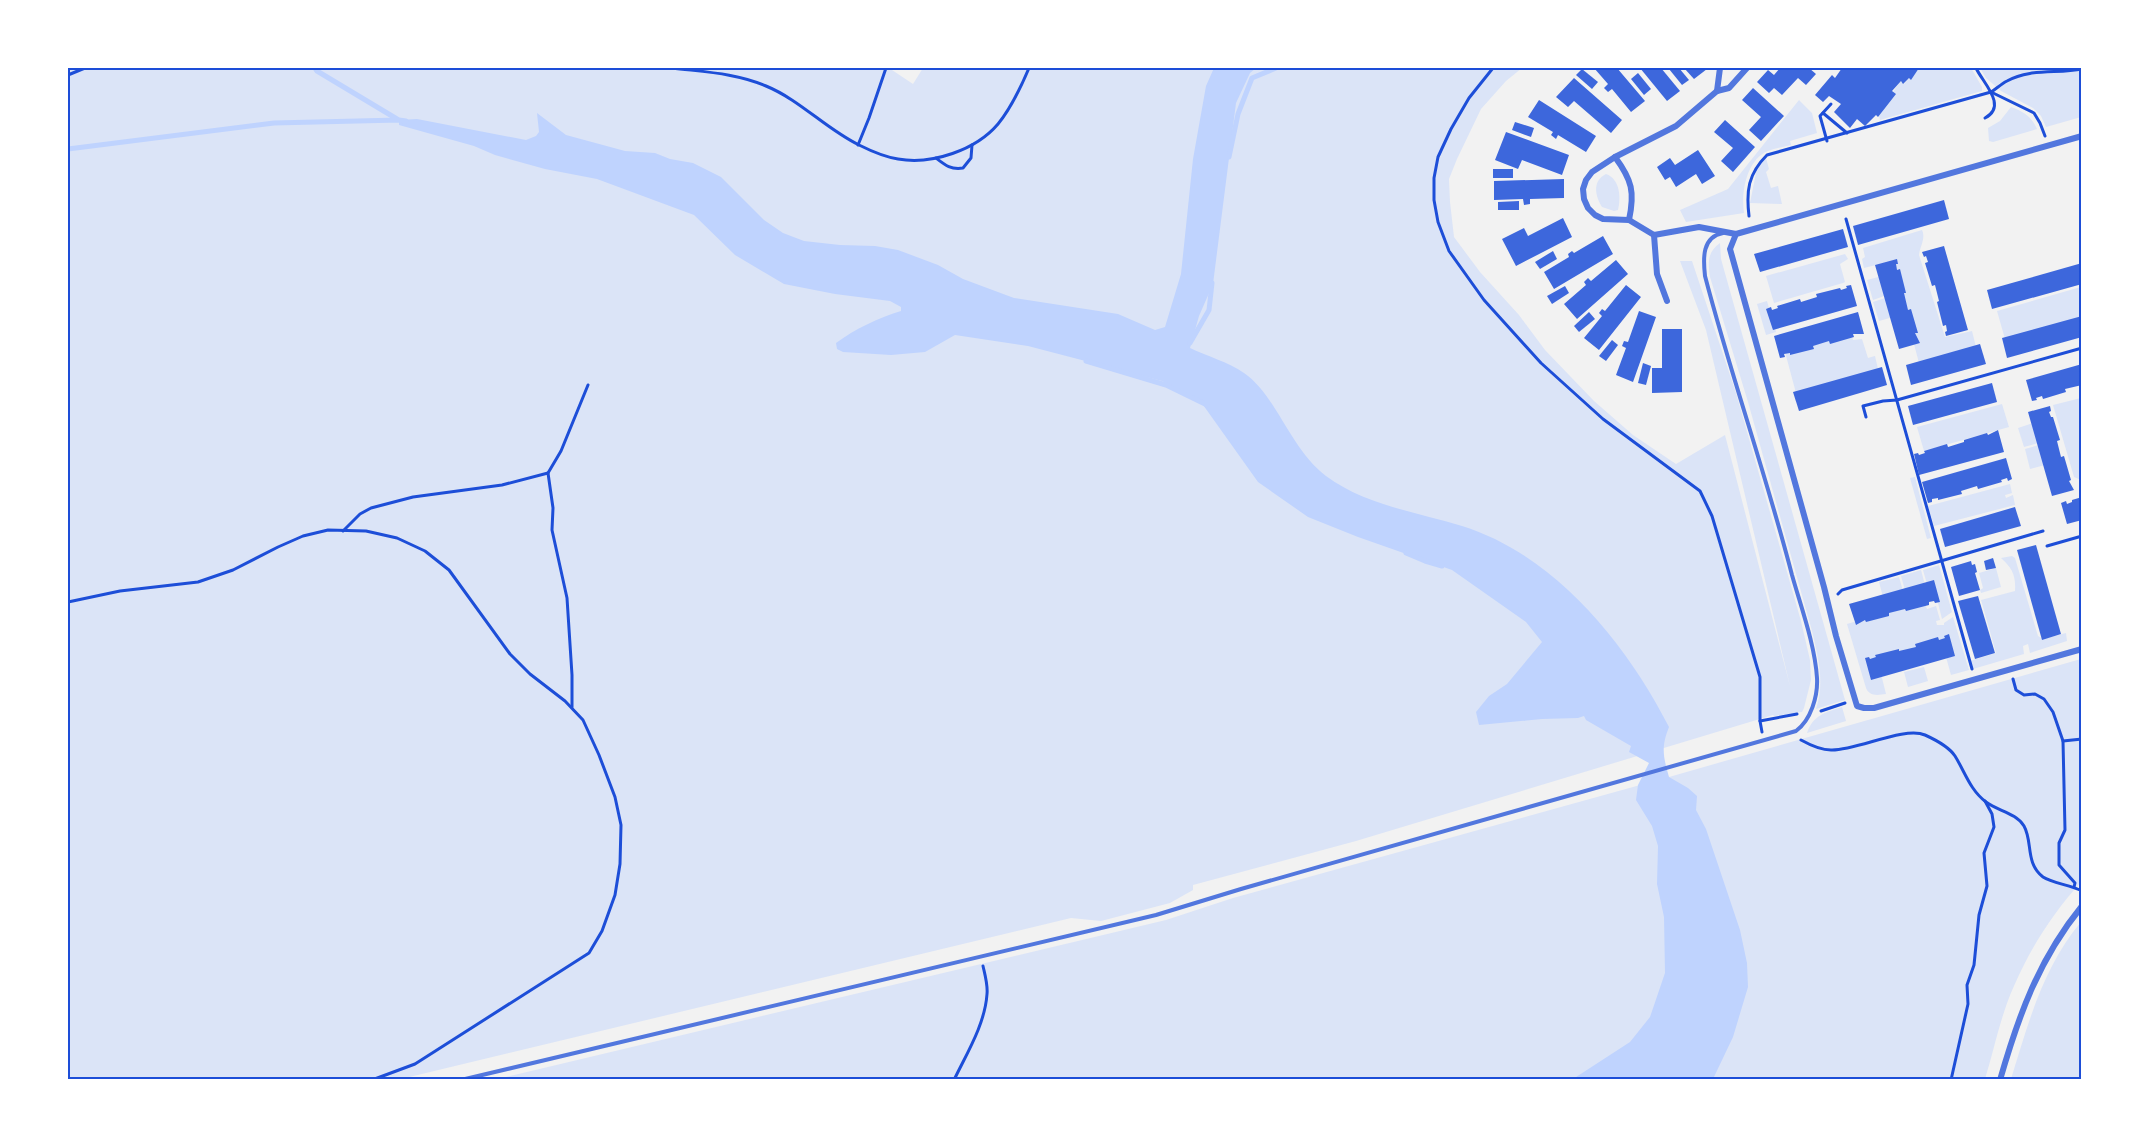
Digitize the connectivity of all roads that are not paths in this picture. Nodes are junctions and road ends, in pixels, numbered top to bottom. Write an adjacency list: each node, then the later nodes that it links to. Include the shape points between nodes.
1 (1720, 68): 3 (street)
2 (1747, 68): 3 (street, via 1729,88)
3 (1717, 91): 5 (street, via 1676,126)
4 (2082, 136): 7 (street)
5 (1615, 157): 6 (street, via 1631,183 1633,202); 6 (street, via 1590,175 1583,189 1584,199 1588,208 1603,219)
6 (1629, 220): 8 (street)
7 (1736, 234): 8 (street, via 1699,228); 10 (street, via 1731,255 1857,706 1874,708); 12 (lane, via 1722,233 1709,240 1704,255 1705,276 1765,474 1812,650 1816,693 1803,726 1156,915)
8 (1654, 235): 9 (street, via 1657,274)
9 (1667, 301)
10 (2082, 649)
11 (2082, 906): 13 (street, via 2062,929 2032,984)
12 (461, 1080)
13 (2000, 1080)

